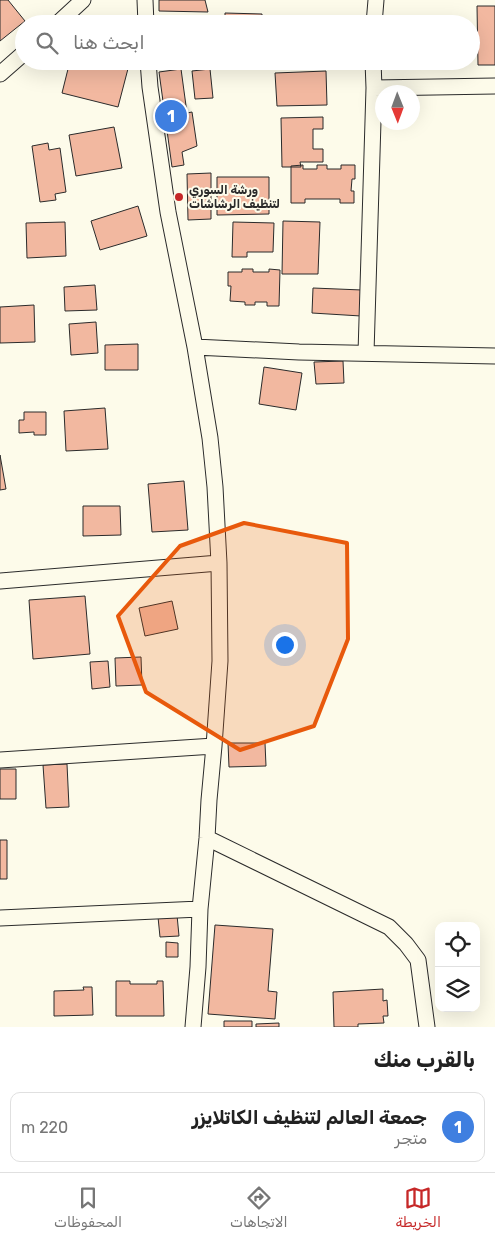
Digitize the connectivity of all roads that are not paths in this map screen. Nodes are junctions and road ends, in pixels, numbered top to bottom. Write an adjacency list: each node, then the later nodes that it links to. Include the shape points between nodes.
1 (83, 0): 4 (street)
2 (145, 0): 5 (street)
3 (376, 0): 6 (street)
4 (67, 15)
5 (146, 15)
6 (375, 15)
7 (15, 61): 10 (street)
8 (149, 70): 13 (street, via 168,212)
9 (373, 70): 12 (street)
10 (0, 74)
11 (495, 86): 12 (street)
12 (374, 88): 14 (street)
13 (195, 347): 14 (street); 16 (street, via 210,438)
14 (366, 353): 15 (street)
15 (495, 356)
16 (219, 563): 17 (street); 18 (street, via 220,661)
17 (0, 581)
18 (214, 746): 19 (street); 20 (street)
19 (0, 760)
20 (207, 838): 21 (street); 24 (street, via 389,927 418,960)
21 (200, 909): 22 (street); 23 (street)
22 (0, 918)
23 (193, 1027)
24 (427, 1027)

